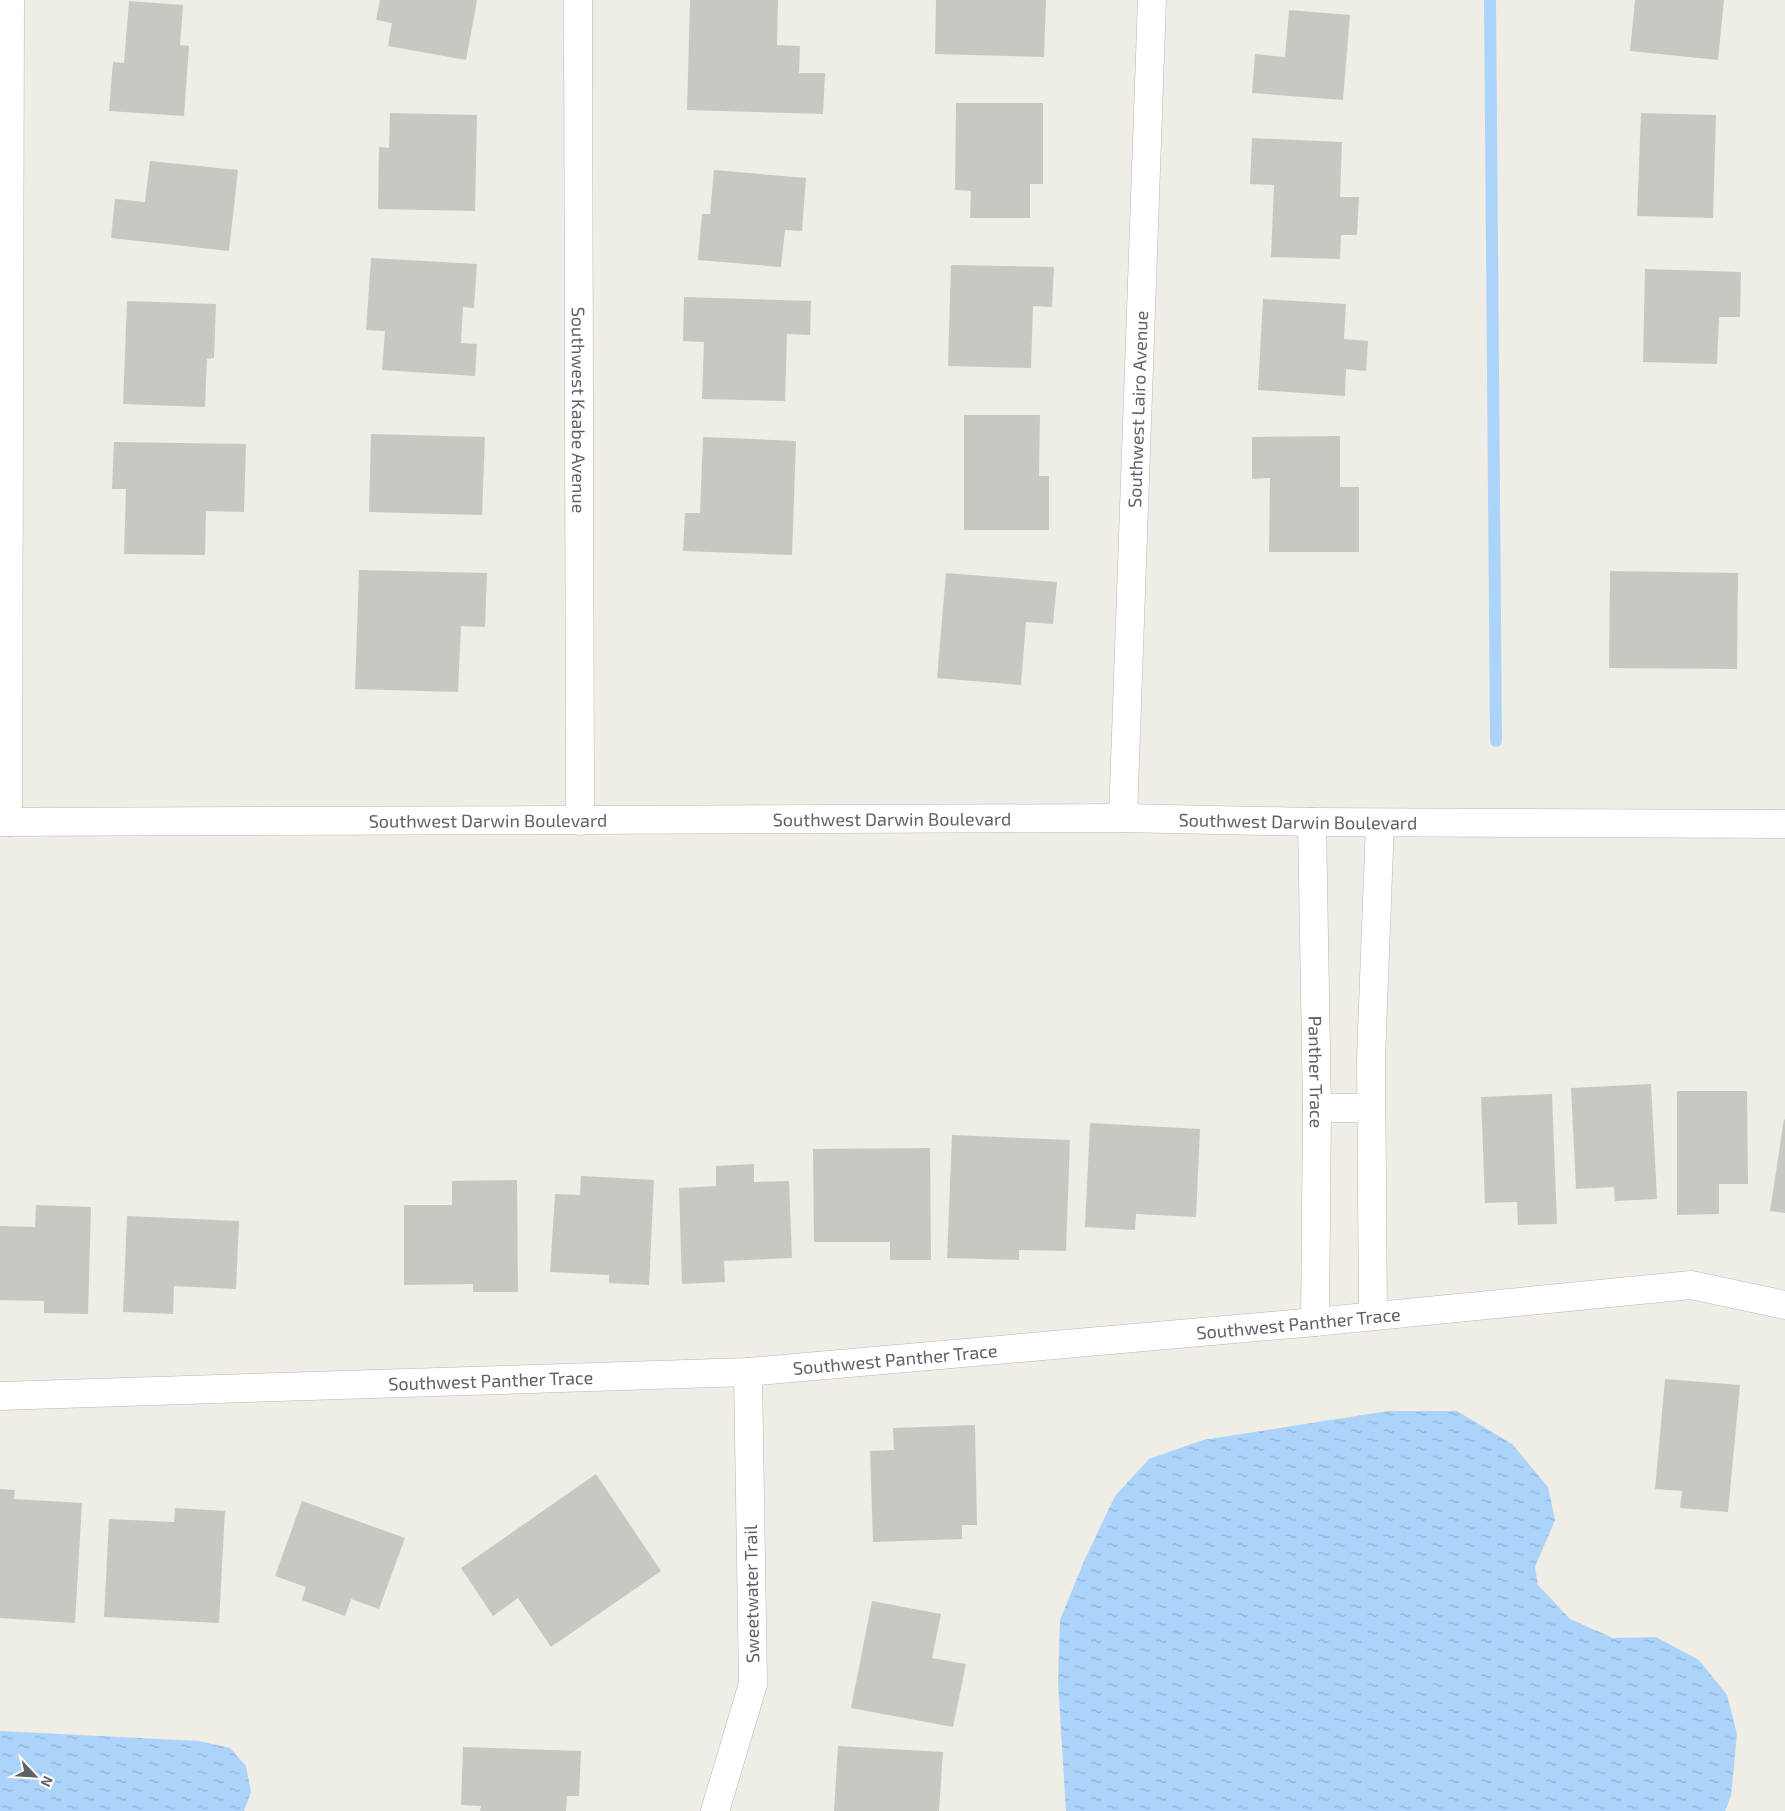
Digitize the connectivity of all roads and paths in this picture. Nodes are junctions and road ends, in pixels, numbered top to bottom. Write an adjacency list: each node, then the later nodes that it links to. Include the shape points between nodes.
1 (10, 0): 6 (street)
2 (578, 0): 5 (street, Southwest Kaabe Avenue)
3 (1152, 0): 4 (street, Southwest Lairo Avenue)
4 (1123, 818): 5 (street, Southwest Darwin Boulevard); 7 (street, Southwest Darwin Boulevard)
5 (580, 821): 6 (street, Southwest Darwin Boulevard)
6 (4, 822)
7 (1312, 822): 8 (street, Southwest Darwin Boulevard); 10 (street, Panther Trace)
8 (1380, 823): 9 (street, Southwest Darwin Boulevard); 11 (street)
9 (1785, 824)
10 (1317, 1108): 11 (street); 14 (street, Panther Trace)
11 (1371, 1108): 13 (street)
12 (1785, 1305): 13 (street, Southwest Panther Trace, via 1691,1285)
13 (1373, 1316): 14 (street, Southwest Panther Trace)
14 (1315, 1322): 15 (street, Southwest Panther Trace)
15 (748, 1372): 16 (street, Southwest Panther Trace); 17 (street, Sweetwater Trail, via 753,1684)
16 (0, 1396)
17 (715, 1811)

